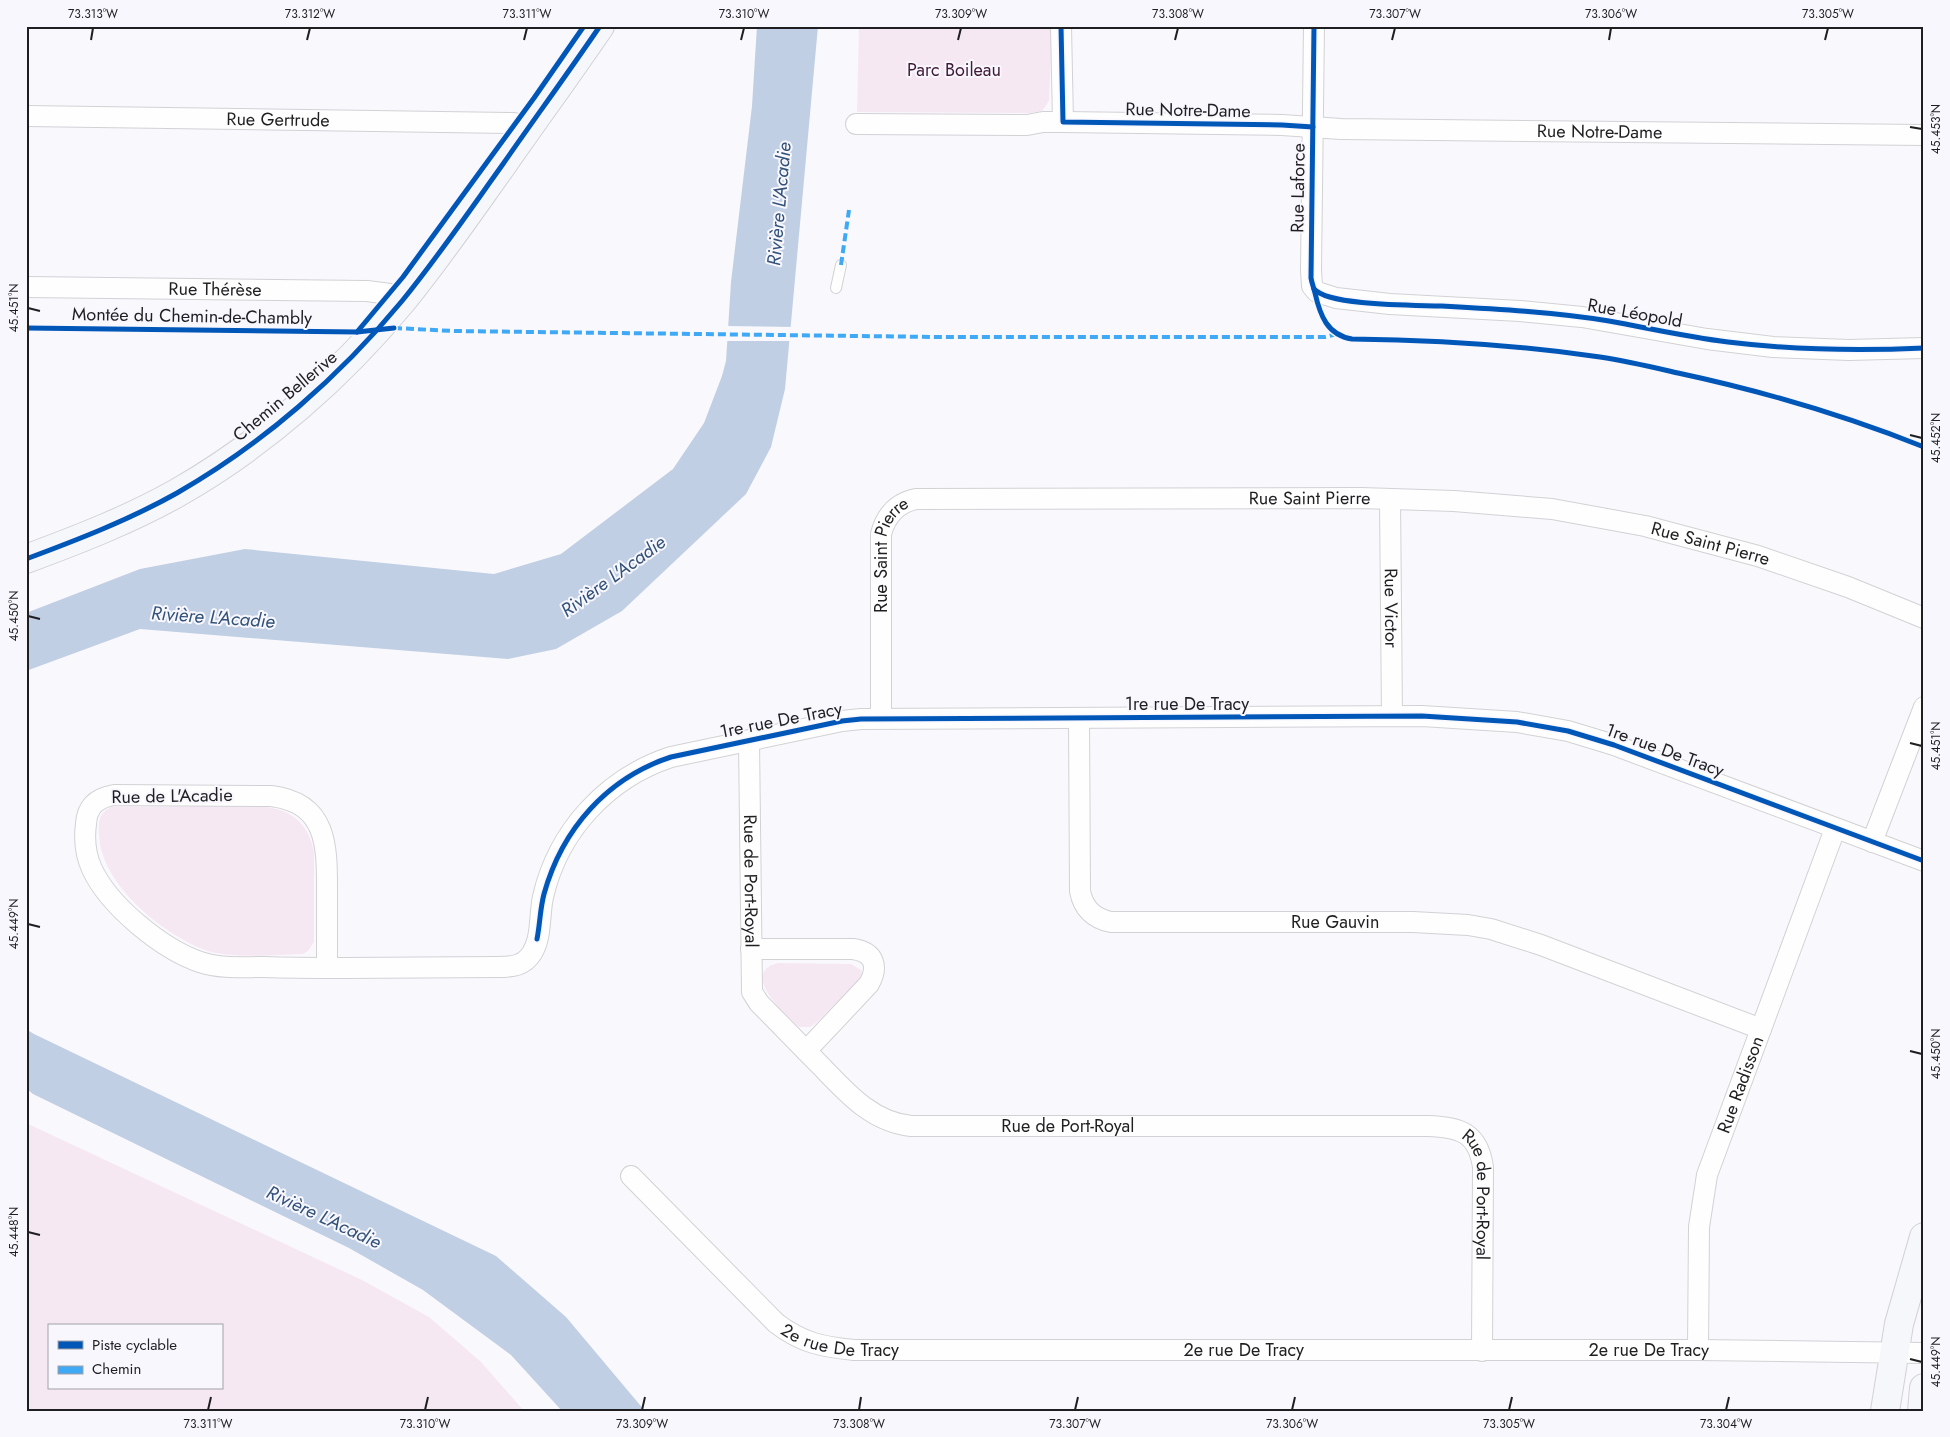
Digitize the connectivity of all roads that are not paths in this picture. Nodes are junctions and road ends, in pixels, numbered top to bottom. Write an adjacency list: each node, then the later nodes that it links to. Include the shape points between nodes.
1 (600, 26): 8 (street, Chemin Bellerive)
2 (1061, 26): 5 (street)
3 (1314, 26): 7 (street, Rue Laforce)
4 (26, 116): 8 (street, Rue Gertrude, via 512,123)
5 (1062, 122): 6 (street, Rue Notre-Dame, via 1028,125); 7 (street, Rue Notre-Dame)
6 (856, 124)
7 (1313, 127): 9 (street, Rue Notre-Dame); 13 (street, Rue Laforce, via 1310,270)
8 (528, 129): 14 (street, Chemin Bellerive)
9 (1924, 135)
10 (841, 266): 12 (lane)
11 (26, 287): 14 (street, Rue Thérèse, via 367,291 390,294)
12 (836, 288)
13 (1314, 289): 15 (street, Rue Léopold, via 1336,298 1582,317 1765,346 1849,350)
14 (402, 300): 17 (street, Chemin Bellerive, via 334,374 231,459 138,514)
15 (1924, 348)
16 (1390, 499): 18 (street, Rue Saint Pierre, via 1528,507 1645,526 1786,565); 20 (street, Rue Victor); 21 (street, Rue Saint Pierre, via 922,498 903,503 888,516 881,534)
17 (26, 559)
18 (1924, 618)
19 (1924, 707): 25 (street)
20 (1392, 716): 22 (street, 1re rue De Tracy); 24 (street, 1re rue De Tracy, via 1517,722 1568,731 1614,745)
21 (881, 718): 22 (street, 1re rue De Tracy); 23 (street, 1re rue De Tracy, via 842,721)
22 (1079, 718): 30 (street, Rue Gauvin, via 1080,891 1085,907 1101,919 1111,922 1432,923 1484,928 1541,945)
23 (749, 740): 27 (street, 1re rue De Tracy, via 658,761 627,777 604,794 573,830 555,862 544,896); 28 (street, Rue de Port-Royal)
24 (1835, 828): 25 (street, 1re rue De Tracy); 30 (street, Rue Radisson)
25 (1872, 842): 26 (street, 1re rue De Tracy)
26 (1924, 861)
27 (537, 939): 29 (street, Rue de L'Acadie, via 527,959 510,967)
28 (752, 949): 31 (street, Rue de Port-Royal, via 751,984 755,998); 31 (street, via 853,949 870,956 873,961 874,972 869,984)
29 (327, 968): 29 (street, Rue de L'Acadie, via 216,966 168,946 122,908 96,876 86,845 89,809 101,798 114,795 266,795 298,804 318,824 326,847)
30 (1761, 1029): 34 (street, Rue Radisson, via 1704,1189 1698,1240)
31 (806, 1051): 35 (street, Rue de Port-Royal, via 867,1110 906,1126 1428,1126 1462,1131 1478,1148 1483,1167)
32 (631, 1176): 35 (street, 2e rue De Tracy, via 776,1323 795,1336 826,1346 854,1350)
33 (1924, 1238): 36 (street, via 1902,1309)
34 (1698, 1350): 35 (street, 2e rue De Tracy); 36 (street, 2e rue De Tracy)
35 (1482, 1351)
36 (1893, 1353): 37 (street, 2e rue De Tracy); 39 (street)
37 (1924, 1353)
38 (1924, 1388): 40 (street)
39 (1885, 1411)
40 (1922, 1411)

